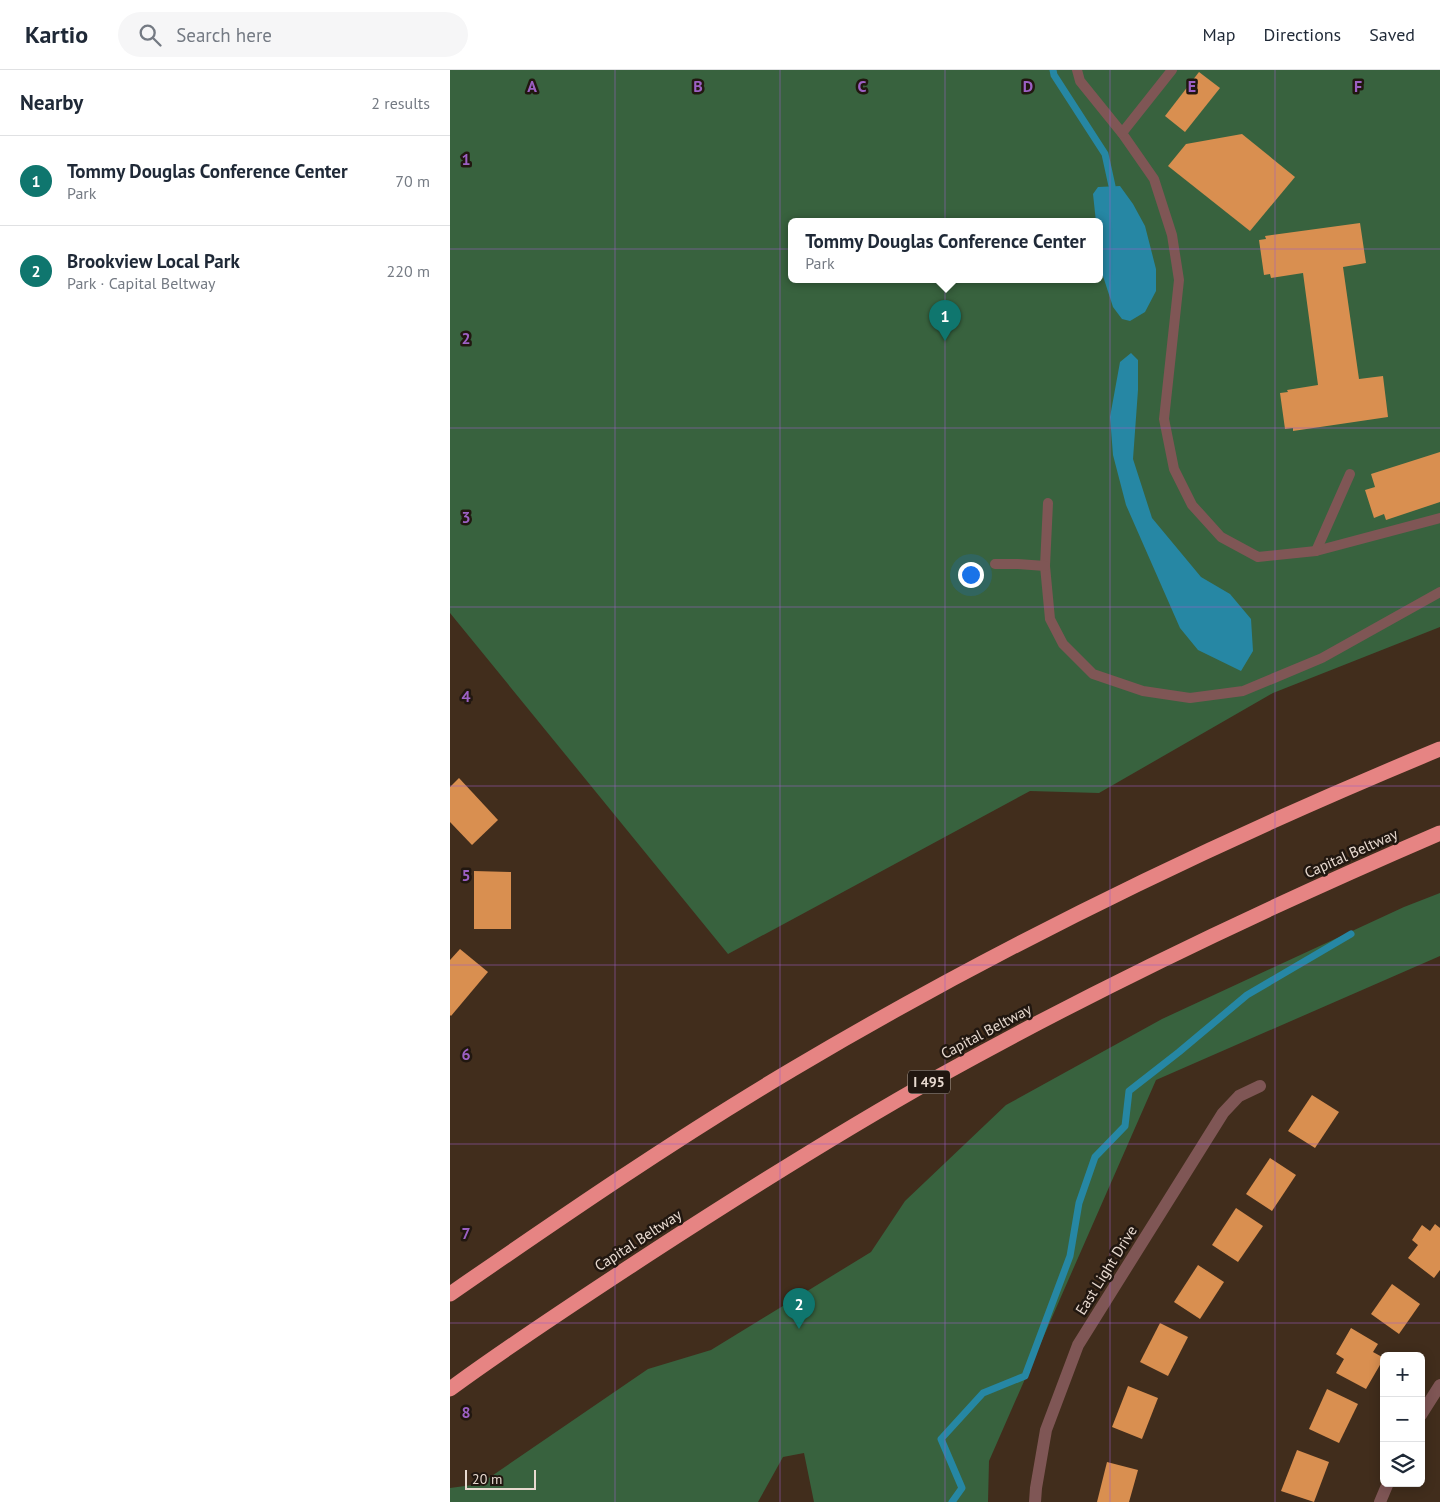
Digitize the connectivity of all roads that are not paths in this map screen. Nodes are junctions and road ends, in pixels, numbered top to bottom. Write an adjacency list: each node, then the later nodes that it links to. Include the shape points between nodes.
1 (1077, 70): 3 (lane, via 1080,81)
2 (1172, 70): 3 (lane)
3 (1122, 133): 7 (lane, via 1154,179 1172,235 1179,280 1164,419 1174,469 1192,505 1221,537 1258,556)
4 (1350, 474): 7 (lane)
5 (1048, 503): 9 (lane)
6 (1440, 518): 7 (lane)
7 (1316, 551)
8 (995, 564): 9 (lane)
9 (1045, 566): 10 (lane, via 1050,619 1063,644 1093,674 1143,691 1190,698 1243,691 1322,658)
10 (1440, 592)
11 (1440, 749): 14 (highway, via 1207,850 994,956 792,1070 681,1138)
12 (1440, 833): 16 (highway, Capital Beltway / I 495, via 1231,926 1039,1022 936,1078 724,1205)
13 (1260, 1086): 19 (street, East Light Drive, via 1239,1096 1223,1113 1078,1346 1046,1430)
14 (450, 1294)
15 (1440, 1385): 17 (street)
16 (450, 1389)
17 (1425, 1409)
18 (1386, 1487): 20 (street)
19 (1035, 1502)
20 (1380, 1502)

